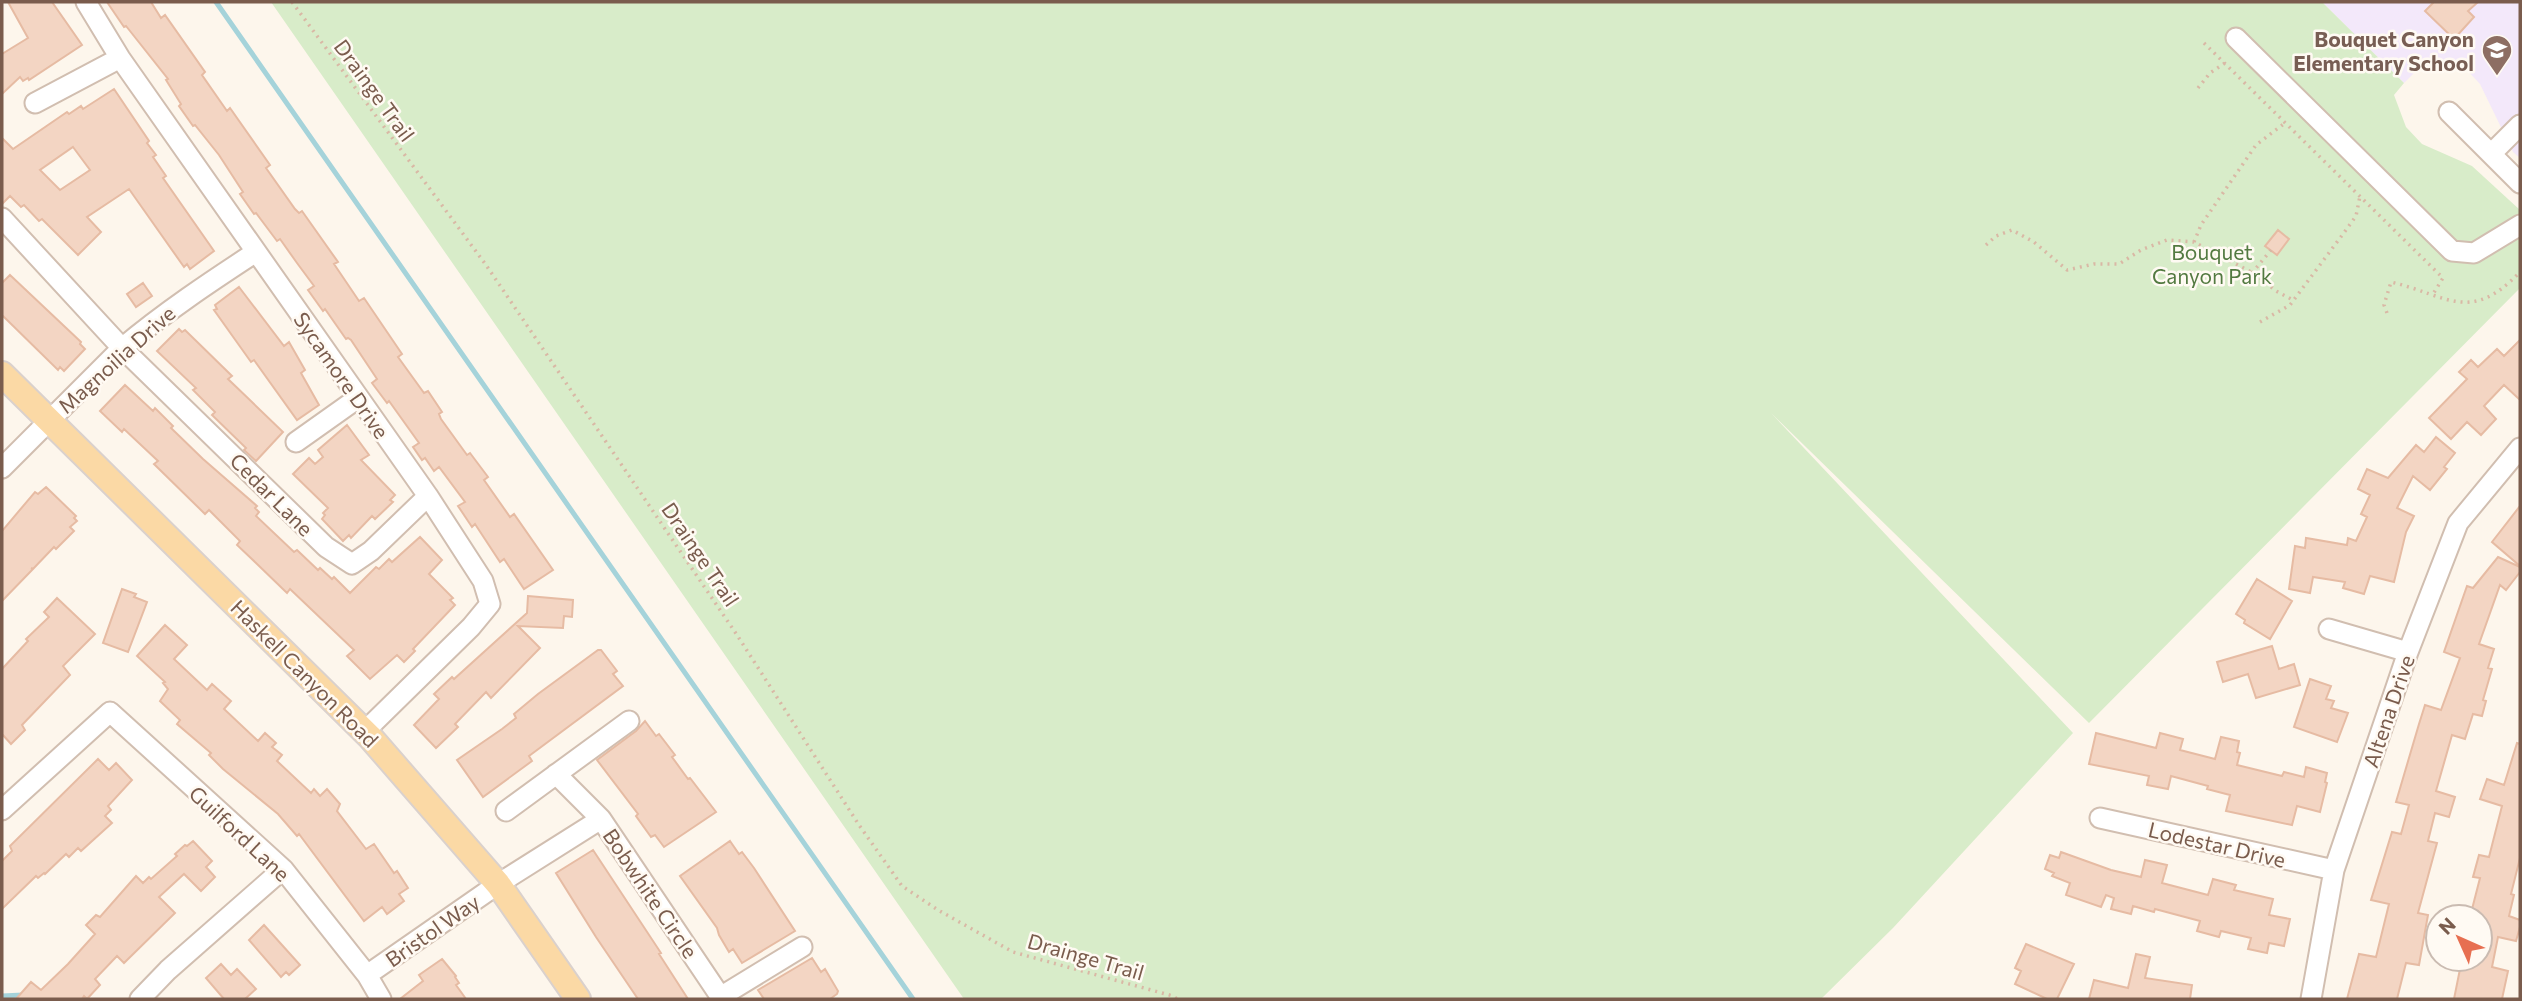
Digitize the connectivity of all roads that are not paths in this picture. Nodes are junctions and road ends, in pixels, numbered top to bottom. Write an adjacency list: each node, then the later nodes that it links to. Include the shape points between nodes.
1 (86, 2): 3 (street, Sycamore Drive)
2 (2236, 38): 10 (street, via 2452,251 2474,253)
3 (120, 58): 4 (street); 11 (street, Sycamore Drive)
4 (35, 103)
5 (2449, 112): 7 (street)
6 (2520, 125): 7 (street)
7 (2491, 154): 8 (street)
8 (2520, 183)
9 (2, 218): 12 (street)
10 (2520, 225)
11 (256, 252): 12 (street, Magnoilia Drive, via 194,292); 14 (street, Sycamore Drive)
12 (122, 348): 15 (street, Magnoilia Drive); 19 (street, Cedar Lane, via 326,547 352,564)
13 (2, 374): 15 (main road, Haskell Canyon Road)
14 (358, 398): 16 (street); 19 (street, Sycamore Drive)
15 (48, 421): 18 (street, Magnoilia Drive); 23 (main road, Haskell Canyon Road)
16 (296, 442)
17 (2520, 448): 21 (street, Altena Drive, via 2458,523)
18 (2, 468)
19 (428, 496): 23 (street, Sycamore Drive, via 483,581 490,604)
20 (2329, 629): 21 (street)
21 (2408, 652): 30 (street, Altena Drive)
22 (629, 720): 24 (street)
23 (365, 731): 31 (main road, Haskell Canyon Road)
24 (556, 774): 26 (street); 28 (street)
25 (2, 810): 29 (street, Guilford Lane, via 110,712)
26 (506, 811)
27 (2099, 818): 30 (street, Lodestar Drive)
28 (601, 819): 31 (street, Bobwhite Circle); 34 (street, Bobwhite Circle)
29 (283, 869): 33 (street, Guilford Lane); 35 (street)
30 (2334, 870): 38 (street, Altena Drive)
31 (498, 884): 33 (street, Bristol Way); 37 (main road, Haskell Canyon Road)
32 (802, 947): 34 (street)
33 (367, 975): 36 (street, Guilford Lane)
34 (721, 998)
35 (140, 999)
36 (382, 999)
37 (578, 999)
38 (2311, 999)

